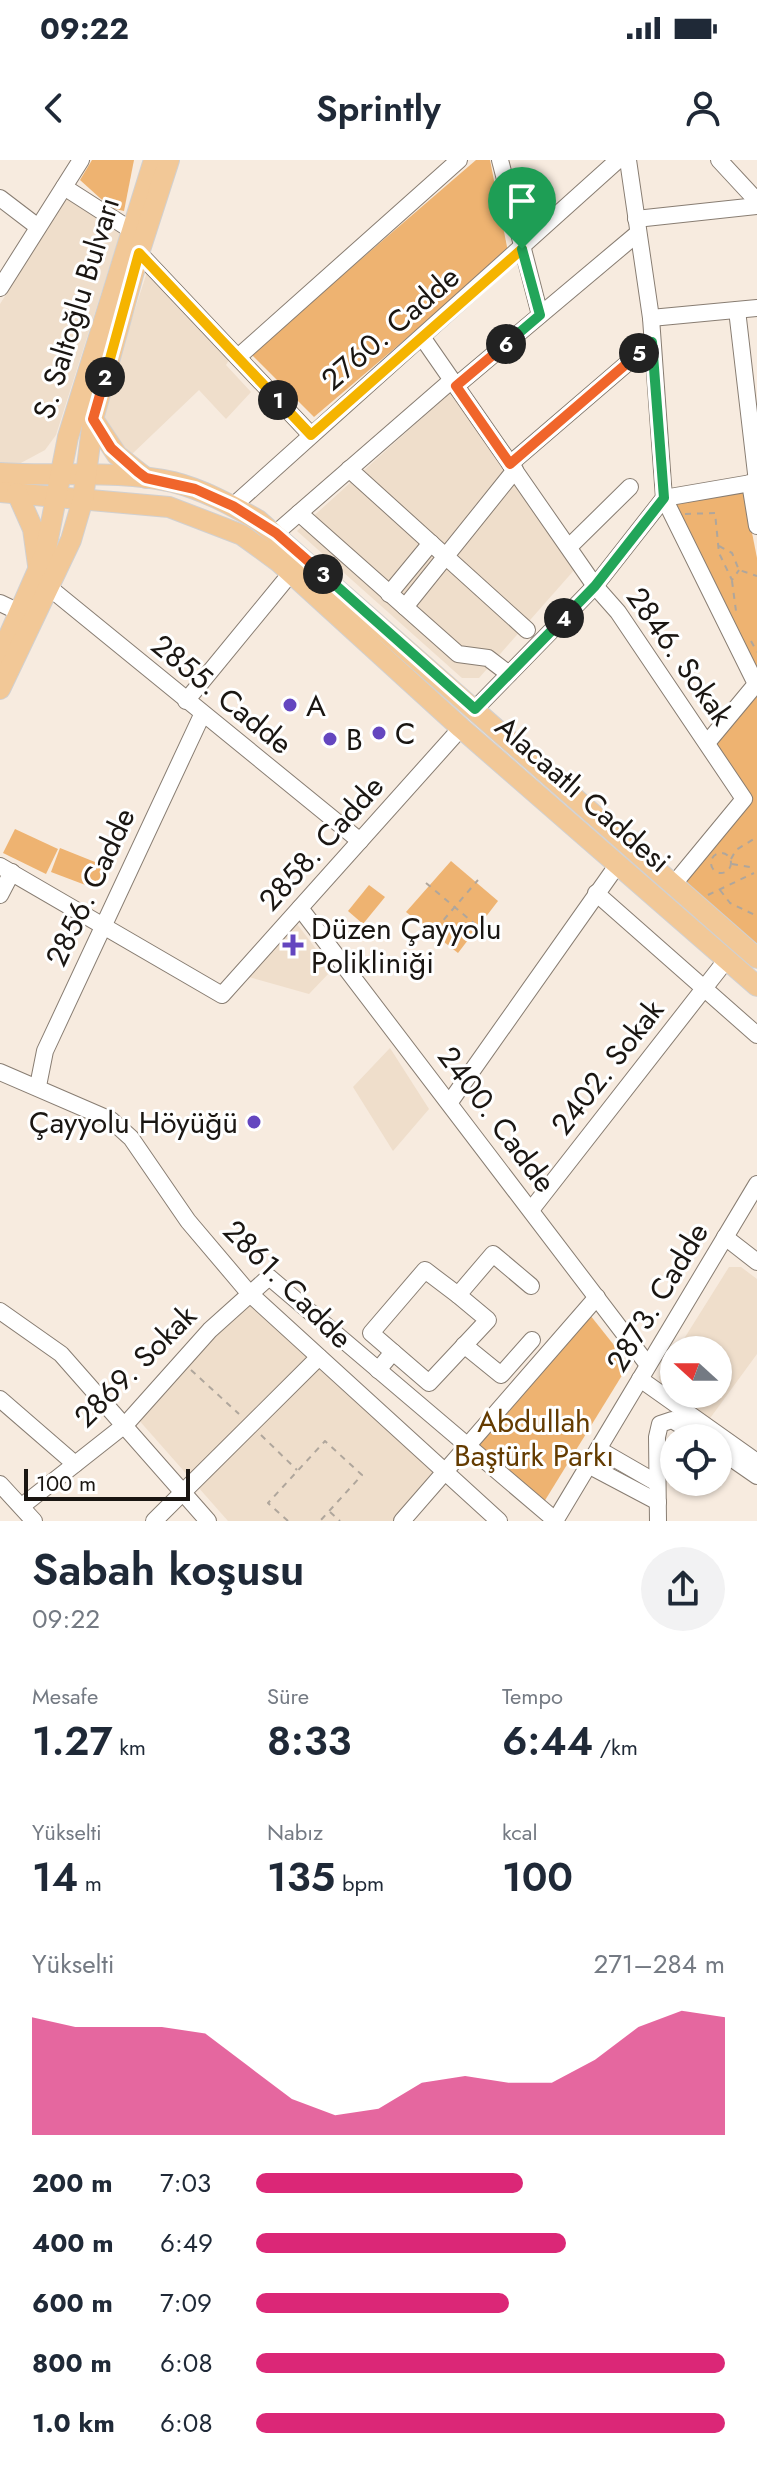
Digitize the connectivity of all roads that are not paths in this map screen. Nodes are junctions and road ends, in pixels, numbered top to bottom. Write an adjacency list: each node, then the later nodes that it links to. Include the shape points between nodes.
1 (154, 160): 14 (main road, S. Saltoğlu Bulvarı)
2 (169, 160): 16 (main road, S. Saltoğlu Bulvarı)
3 (459, 160): 24 (street)
4 (500, 160): 15 (street)
5 (618, 160): 15 (street, 2760. Cadde)
6 (628, 160): 12 (street)
7 (719, 160): 11 (street)
8 (78, 162): 9 (street)
9 (64, 187): 13 (street); 14 (street)
10 (0, 198): 13 (street)
11 (757, 204): 12 (street)
12 (637, 226): 20 (street); 21 (street)
13 (38, 227): 17 (street)
14 (131, 230): 31 (main road, S. Saltoğlu Bulvarı)
15 (522, 249): 20 (street); 22 (street, 2760. Cadde)
16 (139, 253): 24 (street); 26 (main road, S. Saltoğlu Bulvarı)
17 (3, 276)
18 (757, 308): 19 (street)
19 (737, 310): 21 (street); 34 (street)
20 (540, 315): 25 (street)
21 (651, 318): 23 (street)
22 (422, 337): 25 (street, 2846. Sokak); 27 (street, 2760. Cadde)
23 (652, 342): 28 (street); 38 (street)
24 (238, 357): 27 (street)
25 (454, 383): 28 (street, 2846. Sokak); 29 (street)
26 (93, 419): 32 (main road, S. Saltoğlu Bulvarı); 33 (main road, via 117,455)
27 (311, 435): 40 (street, 2760. Cadde)
28 (512, 467): 45 (street, 2846. Sokak); 46 (street)
29 (349, 469): 41 (street); 44 (street)
30 (0, 473): 31 (main road, Alacaatlı Caddesi)
31 (60, 475): 32 (main road, Alacaatlı Caddesi); 37 (main road, S. Saltoğlu Bulvarı)
32 (87, 475): 33 (main road, Alacaatlı Caddesi); 39 (main road, S. Saltoğlu Bulvarı)
33 (146, 478): 40 (main road, Alacaatlı Caddesi, via 195,489)
34 (753, 482): 38 (street); 42 (street)
35 (630, 487): 45 (street)
36 (8, 492): 37 (main road, Alacaatlı Caddesi); 50 (main road, via 33,529)
37 (57, 497): 39 (main road, Alacaatlı Caddesi); 50 (main road, S. Saltoğlu Bulvarı)
38 (664, 498): 51 (street); 59 (street)
39 (83, 499): 49 (main road, Alacaatlı Caddesi, via 198,515 242,535); 50 (main road, S. Saltoğlu Bulvarı)
40 (233, 506): 43 (main road, Alacaatlı Caddesi)
41 (299, 513): 43 (street); 52 (street)
42 (757, 526)
43 (276, 533): 62 (main road, Alacaatlı Caddesi)
44 (431, 543): 46 (street); 47 (street)
45 (569, 547): 51 (street, 2846. Sokak)
46 (446, 557): 48 (street); 56 (street)
47 (418, 559): 48 (street); 52 (street)
48 (433, 572): 54 (street)
49 (291, 573): 61 (street); 64 (main road, Alacaatlı Caddesi)
50 (45, 580): 55 (main road); 60 (main road); 61 (street, 2855. Cadde)
51 (595, 586): 58 (street); 65 (street, 2846. Sokak)
52 (389, 594): 54 (street)
53 (0, 603): 55 (street)
54 (405, 607): 58 (street, via 458,654 488,658)
55 (21, 613): 57 (main road)
56 (527, 630)
57 (0, 656)
58 (509, 674): 62 (street)
59 (756, 684): 65 (street)
60 (0, 689)
61 (186, 701): 63 (street, 2855. Cadde)
62 (475, 709): 69 (main road, Alacaatlı Caddesi)
63 (202, 715): 66 (street, 2855. Cadde); 73 (street, 2856. Cadde)
64 (461, 728): 66 (street, 2858. Cadde); 67 (main road, Alacaatlı Caddesi)
65 (707, 743): 69 (street, 2846. Sokak, via 744,799)
66 (360, 841): 72 (street, 2858. Cadde)
67 (618, 864): 70 (street); 75 (main road, Alacaatlı Caddesi)
68 (6, 869): 71 (street); 73 (street)
69 (673, 885): 74 (main road, Alacaatlı Caddesi)
70 (596, 893): 77 (street); 81 (street)
71 (0, 895)
72 (300, 908): 73 (street, 2858. Cadde, via 222,995); 81 (street, 2400. Cadde)
73 (102, 926): 80 (street, 2856. Cadde, via 45,1051)
74 (757, 958)
75 (727, 959): 76 (main road, Alacaatlı Caddesi); 77 (street, 2402. Sokak)
76 (757, 986)
77 (704, 989): 78 (street); 83 (street, 2402. Sokak)
78 (757, 1035)
79 (0, 1072): 80 (street, 2861. Cadde)
80 (38, 1086): 88 (street, 2861. Cadde, via 111,1120 131,1138 188,1221)
81 (450, 1102): 83 (street, 2400. Cadde)
82 (757, 1184): 84 (street, 2873. Cadde)
83 (531, 1210): 90 (street, 2400. Cadde)
84 (725, 1237): 85 (street); 97 (street, 2873. Cadde)
85 (757, 1262)
86 (269, 1277): 88 (street, 2869. Sokak); 96 (street, 2861. Cadde)
87 (531, 1286): 89 (street, via 493,1254)
88 (249, 1293): 95 (street, 2861. Cadde); 99 (street, 2869. Sokak)
89 (458, 1295): 93 (street, via 488,1320); 94 (street, via 425,1270 371,1333)
90 (597, 1297): 97 (street, 2400. Cadde); 103 (street)
91 (0, 1311): 99 (street, via 52,1346)
92 (532, 1340): 93 (street, via 501,1375)
93 (464, 1345): 94 (street, via 429,1383)
94 (393, 1352): 96 (street)
95 (319, 1357): 109 (street, 2861. Cadde); 113 (street)
96 (378, 1370): 103 (street, 2861. Cadde)
97 (644, 1372): 104 (street, 2873. Cadde); 106 (street, 2400. Cadde)
98 (0, 1399): 107 (street)
99 (126, 1424): 107 (street, 2869. Sokak); 113 (street)
100 (660, 1424): 102 (street)
101 (660, 1424): 111 (street)
102 (679, 1424)
103 (469, 1447): 109 (street); 121 (street, 2861. Cadde)
104 (598, 1449): 108 (street, 2873. Cadde); 111 (street)
105 (732, 1459): 110 (street)
106 (757, 1462)
107 (75, 1464): 115 (street, 2869. Sokak)
108 (588, 1465): 114 (street); 121 (street, 2873. Cadde)
109 (445, 1472): 119 (street); 120 (street, 2861. Cadde)
110 (757, 1476)
111 (657, 1483): 114 (street)
112 (0, 1484): 115 (street)
113 (183, 1492): 117 (street); 118 (street)
114 (658, 1502): 122 (street)
115 (22, 1506): 116 (street)
116 (34, 1521)
117 (154, 1521)
118 (208, 1521)
119 (402, 1521)
120 (499, 1521)
121 (555, 1521)
122 (658, 1521)

